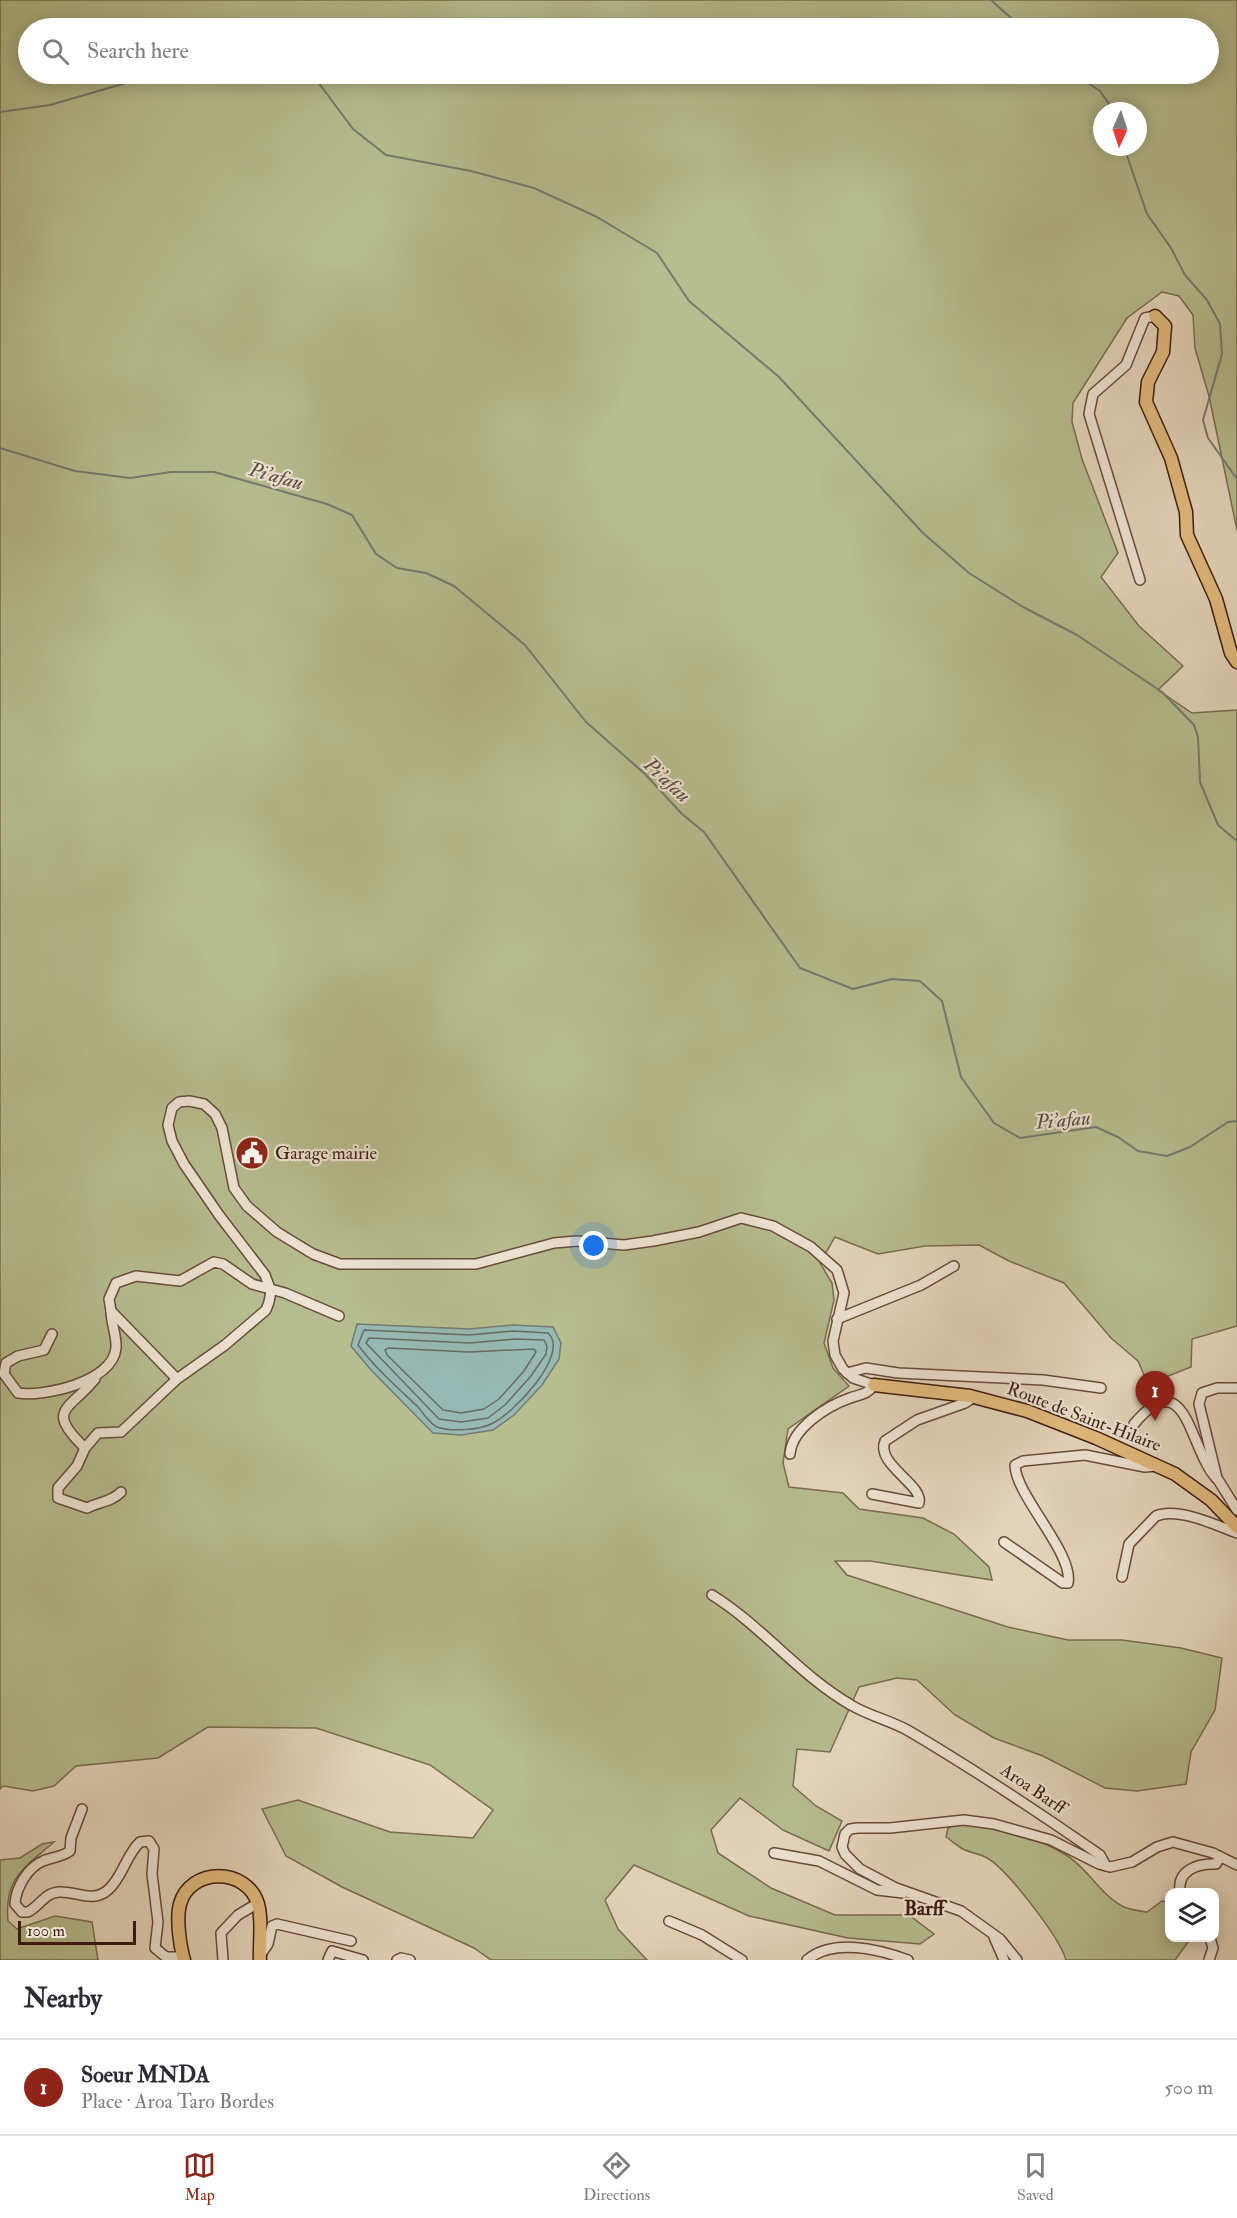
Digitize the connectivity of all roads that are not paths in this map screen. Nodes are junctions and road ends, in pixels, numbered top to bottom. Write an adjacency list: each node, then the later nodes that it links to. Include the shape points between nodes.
1 (1155, 316): 2 (street, via 1145,318 1126,365 1098,389 1090,403 1094,433); 3 (main road, via 1165,326 1166,337 1148,382 1146,402 1171,458 1186,512 1187,535 1216,599)
2 (1140, 580)
3 (1237, 662)
4 (954, 1266): 8 (street, via 921,1285)
5 (270, 1287): 6 (street, via 252,1284 214,1262 180,1281 148,1276 125,1278 111,1292); 7 (street); 8 (street, via 184,1164 168,1125 172,1108 179,1102 204,1104 215,1114 234,1188 247,1206 277,1232 313,1254 340,1264 476,1264 554,1243 634,1244 699,1232 741,1218 793,1236 837,1270 844,1293); 12 (street, via 266,1310)
6 (111, 1311): 10 (street, via 116,1348); 12 (street)
7 (339, 1316)
8 (837, 1319): 11 (street, via 835,1355)
9 (52, 1334): 10 (street, via 44,1350 6,1363 4,1374 18,1393 71,1387)
10 (106, 1367): 18 (street, via 66,1405 64,1412 68,1429)
11 (847, 1372): 13 (street, Route de Saint-Hilaire); 14 (street, via 866,1368 1043,1380)
12 (177, 1379): 18 (street, via 121,1432 98,1433)
13 (874, 1385): 16 (main road, Route de Saint-Hilaire); 19 (street, via 801,1430 792,1442)
14 (1101, 1388)
15 (1237, 1388): 21 (street, via 1209,1390 1199,1398)
16 (974, 1397): 20 (main road, Route de Saint-Hilaire, via 1027,1411); 23 (street, via 916,1420 882,1446 885,1457 917,1494 919,1503)
17 (1134, 1424): 21 (street, via 1156,1404 1173,1401)
18 (85, 1448): 22 (street, via 77,1466 58,1488 58,1498 87,1508)
19 (790, 1454)
20 (1160, 1466): 25 (main road, Route de Saint-Hilaire, via 1194,1486); 27 (street, via 1145,1467 1085,1455 1018,1463 1014,1469 1057,1546 1069,1575 1068,1582 1063,1583)
21 (1218, 1480): 24 (street)
22 (121, 1492)
23 (872, 1494)
24 (1237, 1510)
25 (1237, 1527)
26 (1237, 1533): 28 (street, via 1196,1518 1162,1513 1129,1544)
27 (1004, 1542)
28 (1122, 1577)
29 (712, 1595): 34 (street, Aroa Barff, via 832,1692 985,1776 1100,1855)
30 (82, 1809): 42 (street, via 70,1851 30,1870 15,1895 15,1904 22,1912 28,1912 56,1892 91,1898 100,1895 114,1884 135,1847 148,1841 154,1849 152,1875 158,1922 155,1948 166,1958)
31 (774, 1853): 36 (street, via 819,1861 877,1890)
32 (1220, 1857): 33 (street); 34 (street, via 1173,1842 1132,1862); 35 (street, via 1216,1864 1203,1863 1189,1870 1183,1876)
33 (1237, 1865)
34 (1106, 1866): 36 (street, Aroa Barff, via 1051,1840 994,1824 964,1820 850,1829 842,1840 845,1854 860,1869)
35 (1181, 1888)
36 (909, 1892): 39 (street, via 961,1911)
37 (258, 1903): 42 (main road, via 244,1884 228,1876 199,1881 188,1889 180,1905); 43 (main road); 44 (street, via 238,1915 221,1933)
38 (669, 1921): 49 (street, via 702,1935)
39 (993, 1934): 52 (street); 53 (street)
40 (351, 1941): 43 (street, via 277,1924 272,1926 268,1944)
41 (1211, 1942): 54 (street)
42 (183, 1958)
43 (259, 1958)
44 (223, 1960)
45 (328, 1960): 46 (street, via 332,1951)
46 (363, 1960)
47 (397, 1960): 48 (street)
48 (410, 1960)
49 (742, 1960)
50 (807, 1960): 51 (street, via 820,1951 843,1949 879,1951)
51 (908, 1960)
52 (1004, 1960)
53 (1017, 1960)
54 (1209, 1960)

